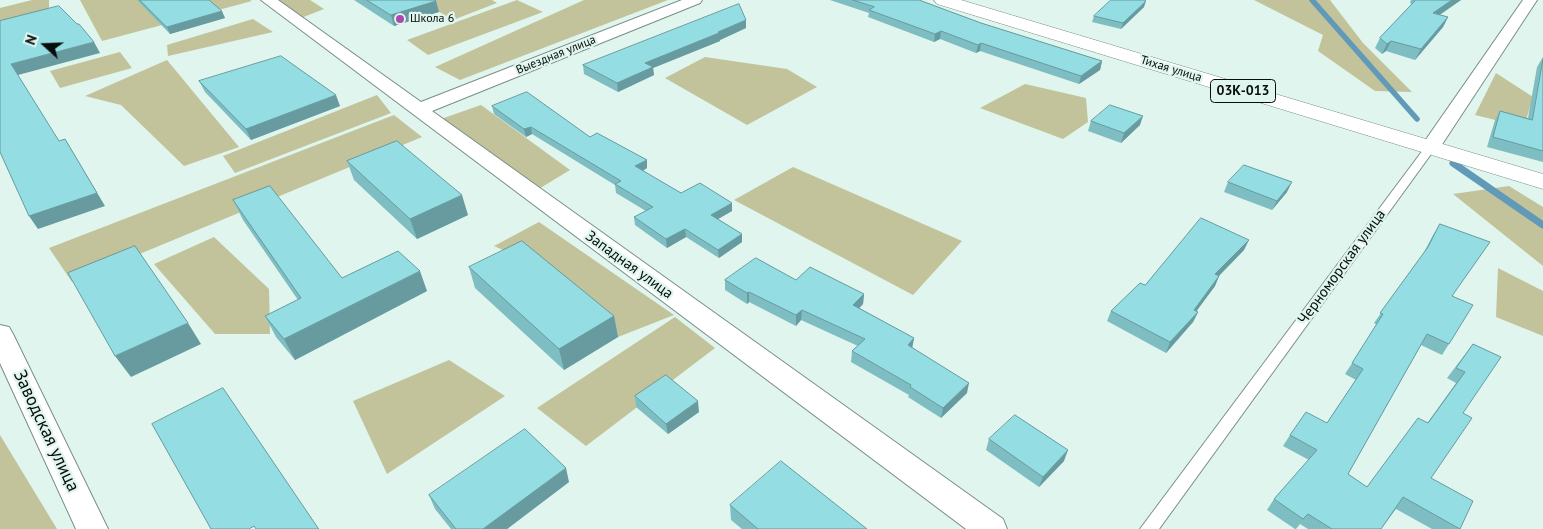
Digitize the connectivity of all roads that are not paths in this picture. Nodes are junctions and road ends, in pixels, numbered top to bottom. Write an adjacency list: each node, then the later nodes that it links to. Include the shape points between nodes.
1 (268, 0): 5 (street, Западная улица)
2 (695, 0): 5 (street, Выездная улица)
3 (943, 0): 6 (main road, Тихая улица / 03К-013)
4 (1530, 0): 6 (street, Черноморская улица)
5 (418, 110): 10 (street, Западная улица)
6 (1430, 148): 7 (main road, Тихая улица / 03К-013); 11 (lane, Черноморская улица)
7 (1543, 182)
8 (0, 334): 9 (street, Заводская улица)
9 (92, 529)
10 (991, 529)
11 (1149, 529)

